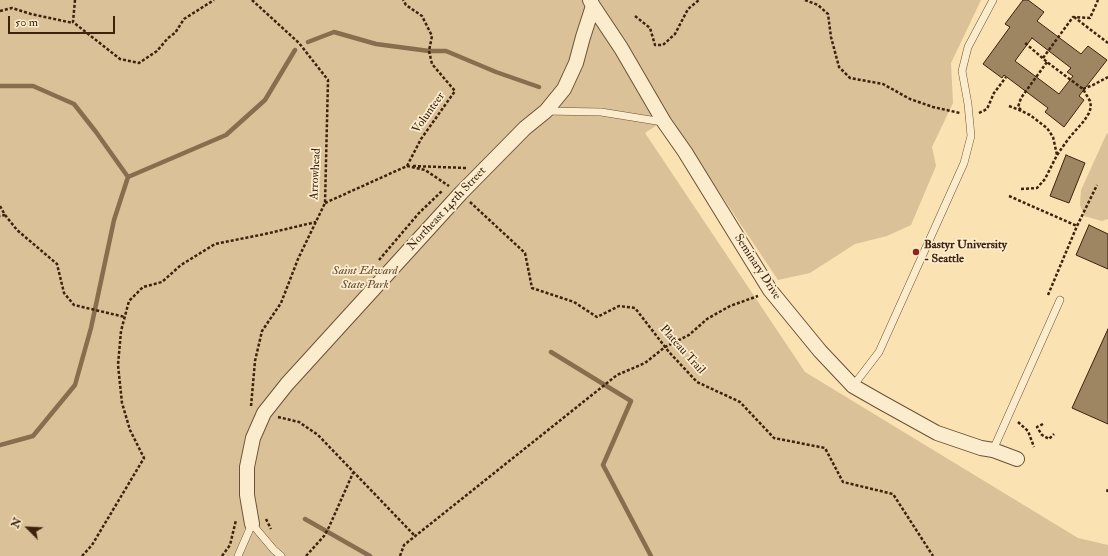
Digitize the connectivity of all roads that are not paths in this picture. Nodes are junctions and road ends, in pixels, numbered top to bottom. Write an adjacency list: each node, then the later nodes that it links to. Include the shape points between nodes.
1 (993, 0): 6 (lane, via 968,47 962,71 971,136 964,163 879,352)
2 (591, 3): 3 (street, Northeast 145th Street, via 576,63 564,89); 4 (street, Seminary Drive, via 621,48)
3 (546, 112): 4 (lane, via 601,112); 9 (street, Northeast 145th Street, via 525,128 460,193 287,384 264,413 253,438 247,467 247,495)
4 (664, 122): 6 (street, Seminary Drive, via 770,290 820,351)
5 (1060, 300): 7 (lane)
6 (853, 386): 7 (street, Seminary Drive, via 937,433)
7 (993, 450): 8 (street, Seminary Drive)
8 (1017, 459)
9 (252, 524): 10 (lane); 11 (lane)
10 (238, 556)
11 (281, 556)

